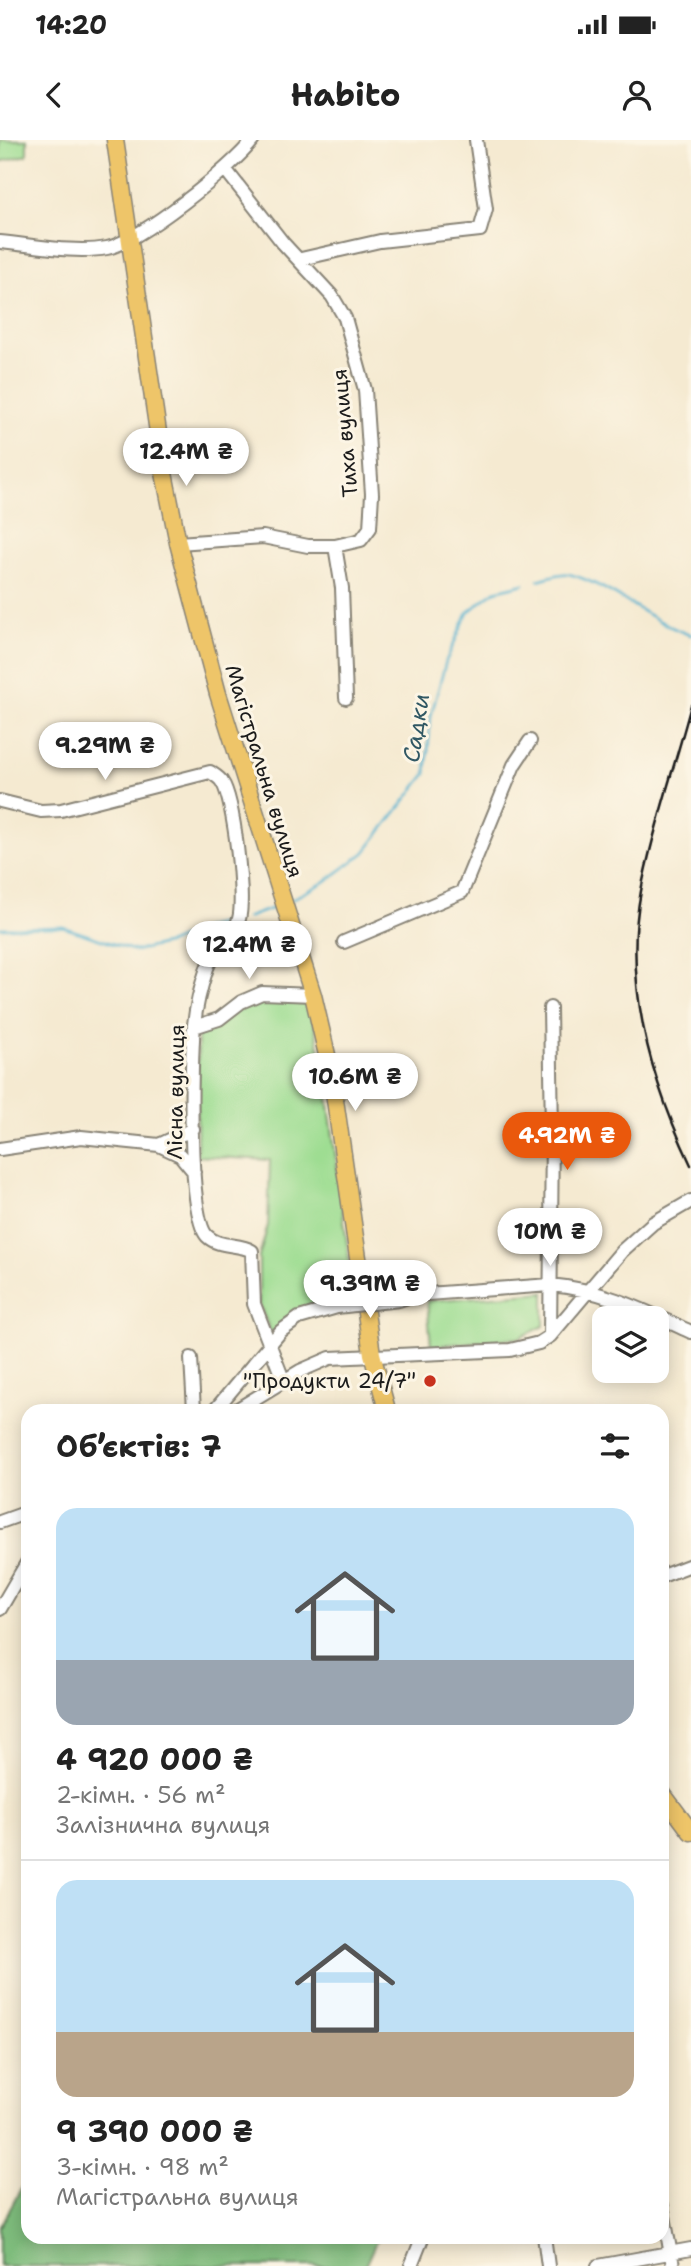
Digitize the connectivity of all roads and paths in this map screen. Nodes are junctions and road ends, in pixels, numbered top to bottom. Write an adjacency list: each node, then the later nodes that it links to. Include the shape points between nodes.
1 (115, 140): 5 (main road, Магістральна вулиця)
2 (253, 140): 4 (street)
3 (476, 140): 7 (street, via 486,209 480,230 380,241)
4 (225, 169): 5 (street); 7 (street, Тиха вулиця)
5 (130, 240): 6 (street, via 96,248); 8 (main road, Магістральна вулиця)
6 (0, 242)
7 (301, 259): 9 (street, Тиха вулиця, via 345,318 365,390 370,528 361,540)
8 (178, 543): 9 (street, Тиха вулиця, via 263,537); 14 (main road, Магістральна вулиця, via 218,694)
9 (335, 546): 10 (street, via 342,589)
10 (346, 698)
11 (530, 741): 13 (street, via 514,765 462,892)
12 (0, 801): 16 (street, Лісна вулиця, via 41,811 61,810 210,772 222,782 238,863 239,920 208,964)
13 (344, 942)
14 (313, 995): 16 (street, via 262,993 219,1019); 27 (main road, Магістральна вулиця, via 331,1073)
15 (550, 1008): 22 (street)
16 (194, 1027): 17 (street, Лісна вулиця)
17 (193, 1129): 18 (street); 20 (street, Лісна вулиця)
18 (159, 1145): 19 (street, via 80,1137); 20 (street, via 180,1155)
19 (0, 1149)
20 (194, 1172): 26 (street, Лісна вулиця, via 199,1222 206,1235 252,1251 254,1304)
21 (691, 1201): 23 (street, via 632,1241)
22 (551, 1284): 23 (street); 25 (street); 26 (street, bridge, via 337,1307 299,1318)
23 (590, 1289): 24 (street); 25 (street)
24 (691, 1332)
25 (550, 1336): 27 (street, via 510,1350)
26 (269, 1345): 29 (street); 31 (street)
27 (372, 1354): 29 (street, via 330,1357); 33 (main road, Магістральна вулиця)
28 (191, 1358): 30 (street)
29 (284, 1382): 32 (street)
30 (194, 1404)
31 (220, 1404)
32 (246, 1404)
33 (385, 1404)
34 (21, 1514): 35 (street)
35 (0, 1522)
36 (691, 1566): 38 (street)
37 (21, 1573): 39 (street)
38 (669, 1574)
39 (0, 1609)
40 (669, 1802): 41 (main road)
41 (691, 1832)
42 (669, 2242): 46 (street)
43 (420, 2244): 47 (street)
44 (545, 2244): 48 (street)
45 (691, 2249): 46 (street)
46 (671, 2252): 49 (street); 50 (street)
47 (411, 2266)
48 (548, 2266)
49 (598, 2266)
50 (673, 2266)

